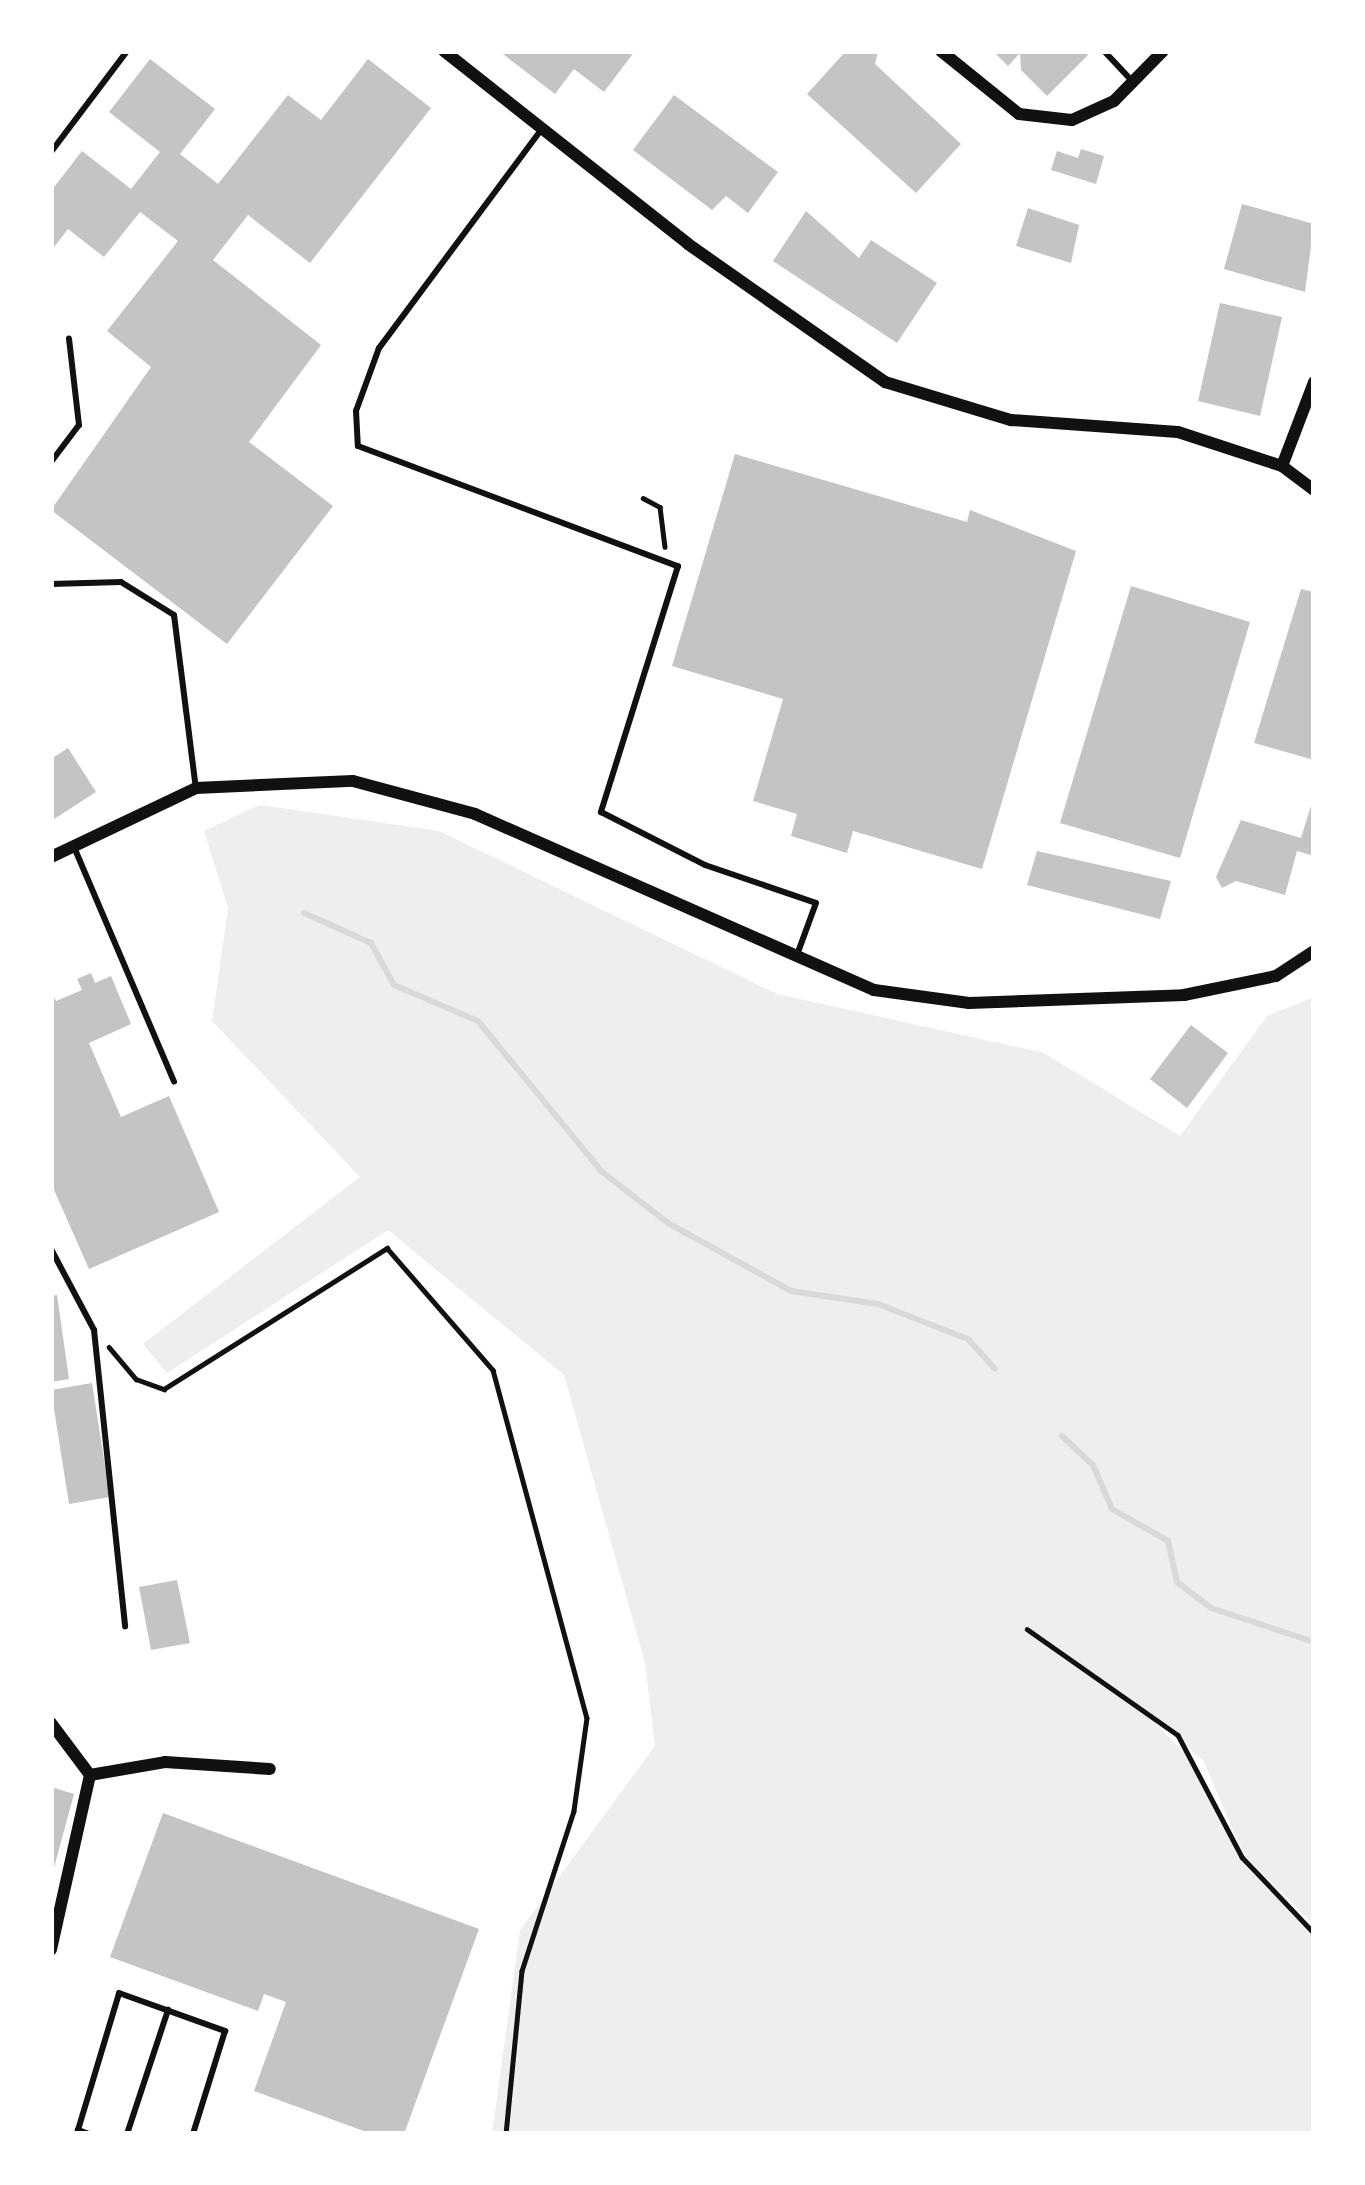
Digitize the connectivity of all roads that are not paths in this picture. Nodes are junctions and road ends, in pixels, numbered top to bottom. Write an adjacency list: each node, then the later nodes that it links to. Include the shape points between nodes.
1 (128, 51): 9 (lane)
2 (444, 51): 8 (street)
3 (940, 51): 7 (street, via 1019,114 1072,120)
4 (1104, 51): 7 (lane)
5 (1163, 51): 6 (street)
6 (1149, 57): 7 (street)
7 (1133, 82)
8 (543, 127): 13 (street, via 885,382 1011,420 1178,432); 20 (lane, via 379,348 356,411 358,446 678,566 601,812 816,903)
9 (51, 152)
10 (69, 339): 12 (lane, via 79,424)
11 (1314, 382): 13 (street)
12 (51, 462)
13 (1282, 466): 14 (street)
14 (1314, 490)
15 (51, 584): 16 (lane, via 121,582 174,615)
16 (196, 788): 17 (street); 20 (street, via 353,781 475,814)
17 (73, 844): 18 (street); 21 (lane)
18 (51, 857)
19 (1314, 951): 20 (street, via 1276,976 1184,995 969,1003 874,990)
20 (795, 961)
21 (174, 1082)
22 (51, 1249): 23 (lane, via 94,1330)
23 (125, 1626)
24 (51, 1723): 26 (street)
25 (270, 1769): 26 (street, via 165,1762)
26 (90, 1775): 27 (street)
27 (51, 1950)
28 (168, 2011): 29 (lane, via 119,1993 78,2130); 30 (lane); 31 (lane, via 225,2031)
29 (89, 2134)
30 (127, 2134)
31 (193, 2134)

